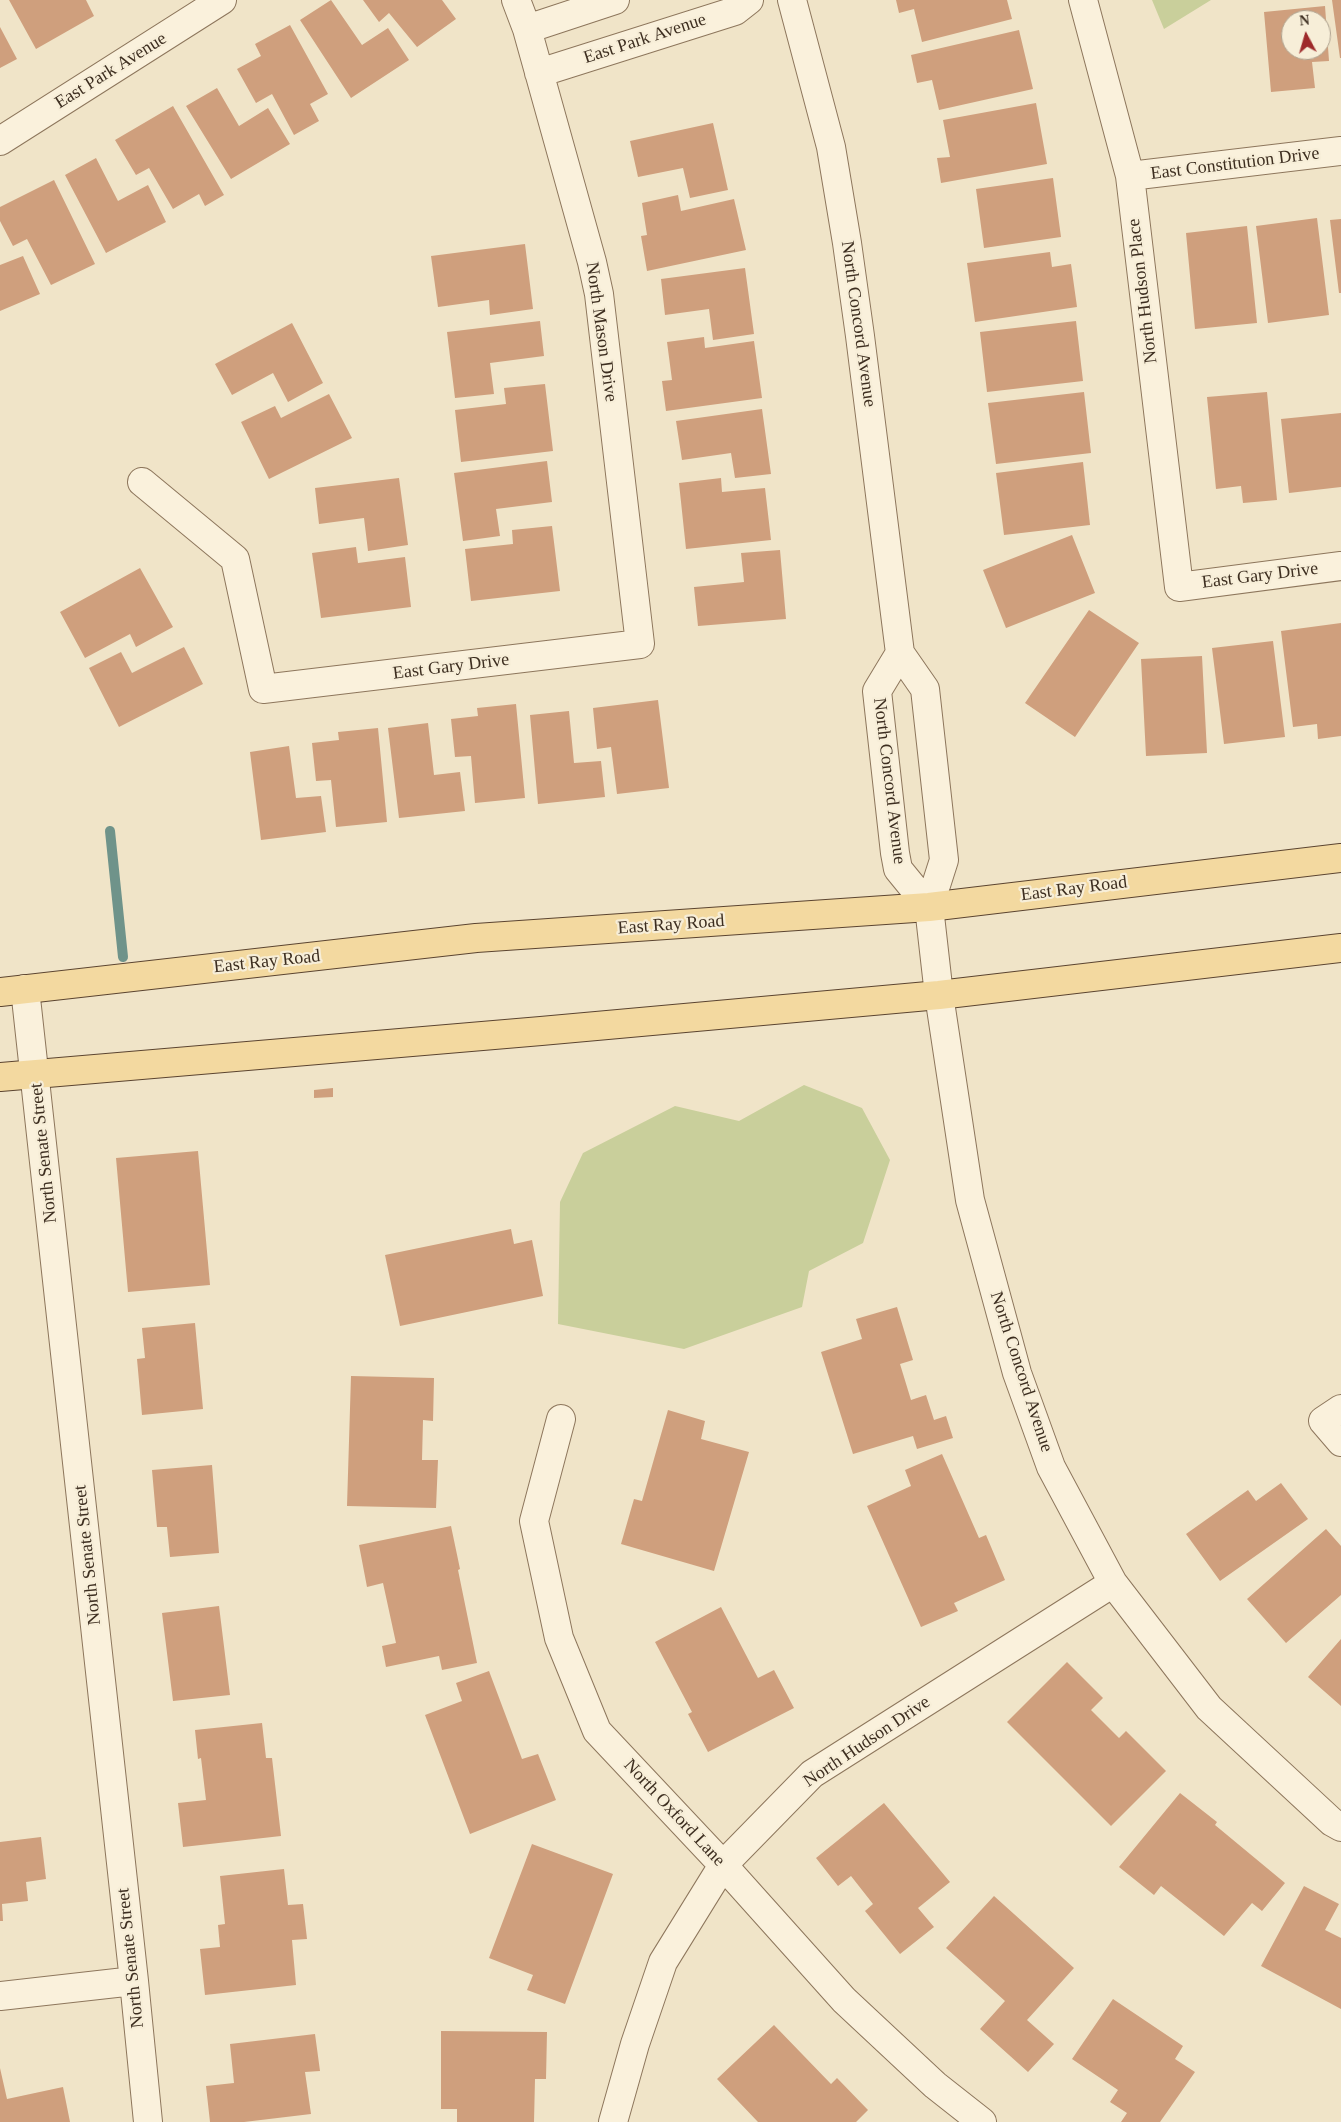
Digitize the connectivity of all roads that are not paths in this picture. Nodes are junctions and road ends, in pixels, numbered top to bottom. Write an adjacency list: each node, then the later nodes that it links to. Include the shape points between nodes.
1 (222, 0): 9 (street, East Park Avenue)
2 (516, 0): 7 (street, North Mason Drive)
3 (615, 0): 7 (street)
4 (748, 0): 8 (street, East Park Avenue, via 735,11)
5 (792, 0): 16 (street, North Concord Avenue, via 830,147 847,243)
6 (1083, 0): 11 (street, North Hudson Place)
7 (526, 29): 8 (street, North Mason Drive)
8 (539, 74): 15 (street, North Mason Drive, via 599,294)
9 (0, 141)
10 (1341, 151): 11 (street, East Constitution Drive)
11 (1130, 176): 14 (street, North Hudson Place)
12 (142, 482): 15 (street, East Gary Drive, via 235,559 263,689)
13 (1341, 566): 14 (street, East Gary Drive)
14 (1179, 587)
15 (640, 644)
16 (900, 653): 18 (street, North Concord Avenue, via 925,689 944,860); 18 (street, North Concord Avenue, via 877,691 891,815 898,869)
17 (1341, 858): 18 (main road, East Ray Road)
18 (929, 907): 20 (main road, East Ray Road, via 476,938); 21 (street, North Concord Avenue)
19 (1341, 948): 21 (main road)
20 (13, 990): 22 (street, North Senate Street)
21 (939, 995): 22 (main road); 27 (street, North Concord Avenue, via 970,1200 1017,1373 1051,1467)
22 (35, 1072): 23 (main road); 30 (street, North Senate Street)
23 (0, 1077)
24 (1332, 1415): 26 (street)
25 (561, 1420): 29 (street, North Oxford Lane, via 534,1520 559,1638 598,1731)
26 (1341, 1442)
27 (1113, 1582): 28 (street, North Concord Avenue, via 1208,1708); 29 (street, North Hudson Drive, via 812,1774)
28 (1341, 1827)
29 (723, 1865): 33 (street, North Hudson Drive, via 663,1962); 34 (street, North Oxford Lane, via 844,2000 935,2085)
30 (134, 1981): 31 (street); 32 (street, North Senate Street)
31 (0, 1996)
32 (148, 2122)
33 (613, 2122)
34 (982, 2122)

